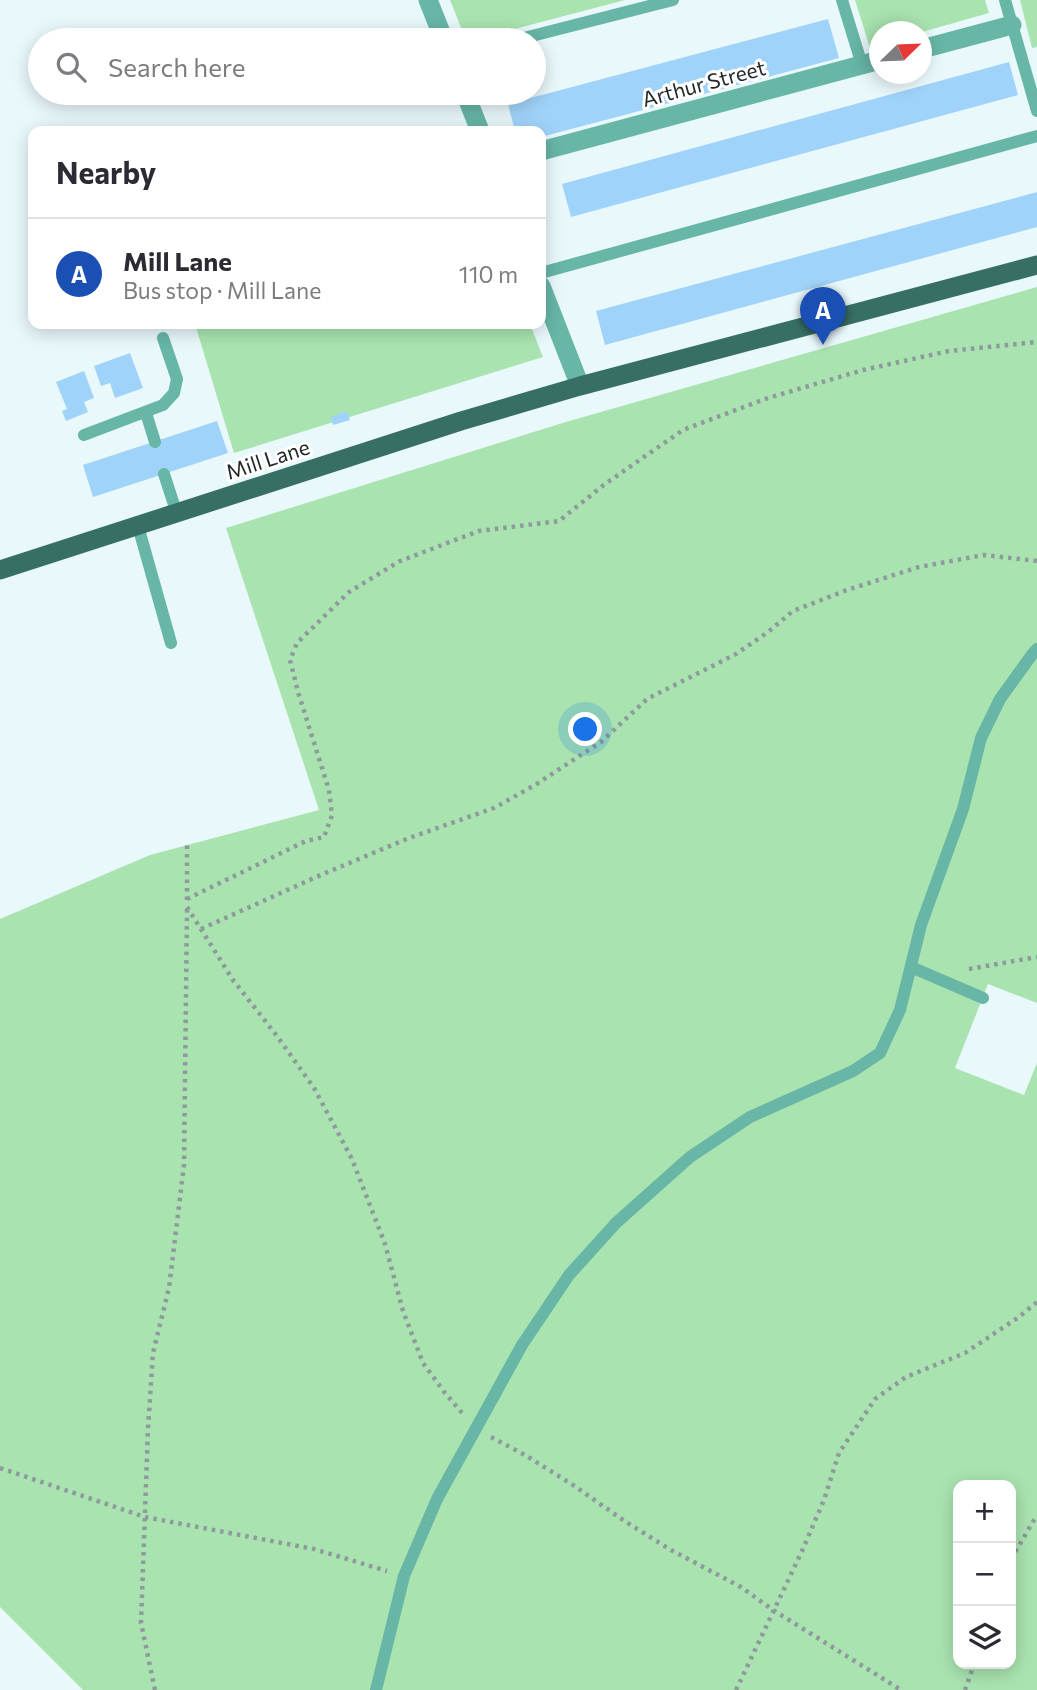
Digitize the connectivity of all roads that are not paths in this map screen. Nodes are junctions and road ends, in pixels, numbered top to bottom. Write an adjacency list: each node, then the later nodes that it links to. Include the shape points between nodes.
1 (428, 0): 6 (street)
2 (673, 0): 7 (lane)
3 (842, 0): 9 (lane)
4 (1005, 0): 5 (lane)
5 (1012, 25): 8 (street); 12 (lane)
6 (439, 28)
7 (546, 32)
8 (932, 46)
9 (869, 58)
10 (869, 63): 15 (street, Arthur Street)
11 (470, 105): 13 (street)
12 (1037, 111)
13 (478, 126)
14 (1037, 136): 17 (lane)
15 (546, 150)
16 (1037, 265): 20 (main road, Mill Lane)
17 (546, 272)
18 (546, 299): 20 (street)
19 (163, 338): 21 (lane, via 177,379 174,393)
20 (580, 387): 25 (main road, Mill Lane)
21 (146, 413): 22 (lane); 23 (lane)
22 (84, 435)
23 (155, 442)
24 (164, 474): 25 (lane)
25 (177, 514): 26 (main road, Mill Lane)
26 (138, 526): 27 (main road, Mill Lane); 28 (lane)
27 (0, 570)
28 (171, 643)
29 (1037, 649): 30 (lane, via 1000,699 981,737 963,809 921,925)
30 (911, 967): 31 (lane); 32 (lane, via 900,1010 880,1053 853,1071 750,1117 690,1157 616,1223 569,1275 522,1345 437,1499 404,1576)
31 (983, 998)
32 (376, 1690)

